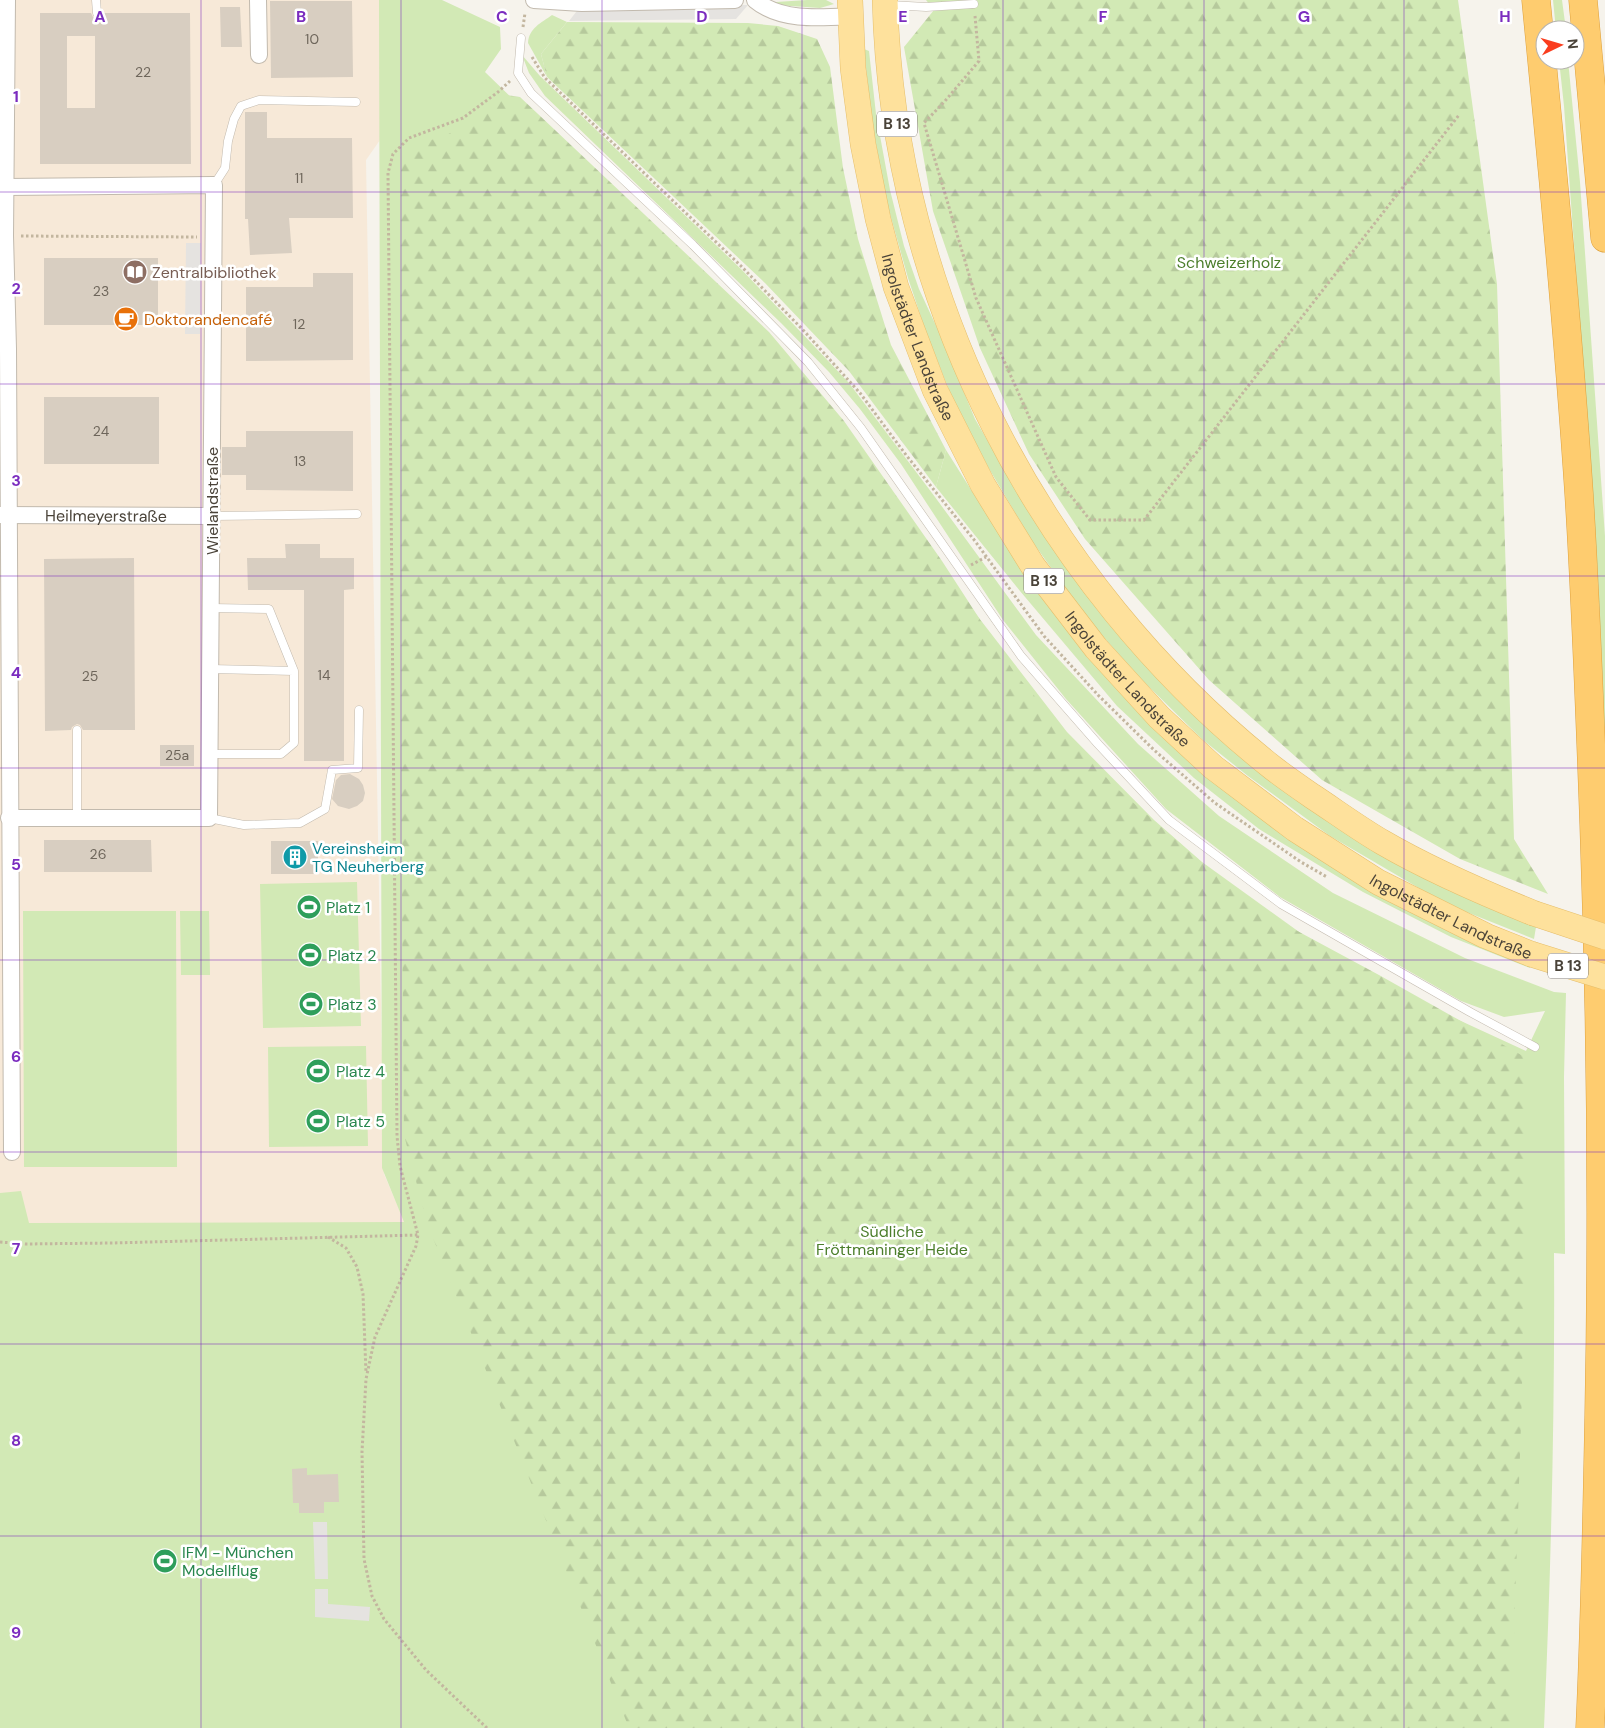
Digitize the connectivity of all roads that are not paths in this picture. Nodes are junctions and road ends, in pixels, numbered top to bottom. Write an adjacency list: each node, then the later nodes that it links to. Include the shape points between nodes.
1 (7, 0): 16 (street)
2 (96, 0): 11 (lane)
3 (258, 0): 13 (street)
4 (735, 0): 10 (street)
5 (755, 0): 8 (street, via 777,13 821,18)
6 (1536, 0): 35 (highway, via 1579,495 1591,729 1602,1158 1595,1638)
7 (1582, 0): 17 (highway)
8 (867, 4): 9 (lane, via 926,7); 31 (main road, Ingolstädter Landstraße / B 13, bridge, via 890,78 902,162 922,240 944,311 976,391 1044,516 1112,609 1208,713 1274,769 1379,840 1476,890); 32 (main road, Ingolstädter Landstraße / B 13, bridge, via 853,68 863,144 896,287 935,390 983,485 1033,566 1096,648 1159,717 1213,766 1295,829 1378,882 1486,936)
9 (974, 4)
10 (530, 5)
11 (96, 13)
12 (521, 38): 33 (lane, via 518,73 531,93 693,245 808,362 861,428 1021,656 1169,820 1281,904)
13 (259, 56)
14 (356, 102): 15 (lane, via 259,100 241,106 234,119 225,168)
15 (214, 184): 16 (street); 20 (street, Wielandstraße)
16 (6, 187): 19 (street)
17 (1605, 238)
18 (357, 514): 20 (lane)
19 (4, 515): 20 (street, Heilmeyerstraße); 28 (street)
20 (212, 516): 21 (street, Wielandstraße)
21 (211, 608): 22 (street, Wielandstraße); 23 (lane, via 269,609)
22 (210, 669): 23 (lane); 26 (street, Wielandstraße)
23 (294, 671): 26 (lane, via 294,743 281,754)
24 (359, 710): 29 (lane, via 358,768 332,770 324,809 300,823 244,825)
25 (77, 730): 27 (lane)
26 (210, 754): 29 (street, Wielandstraße)
27 (77, 817): 28 (street); 29 (street)
28 (9, 818): 30 (street)
29 (209, 818)
30 (5, 888): 34 (street)
31 (1605, 937)
32 (1605, 977)
33 (1535, 1048)
34 (12, 1152)
35 (1590, 1728)

